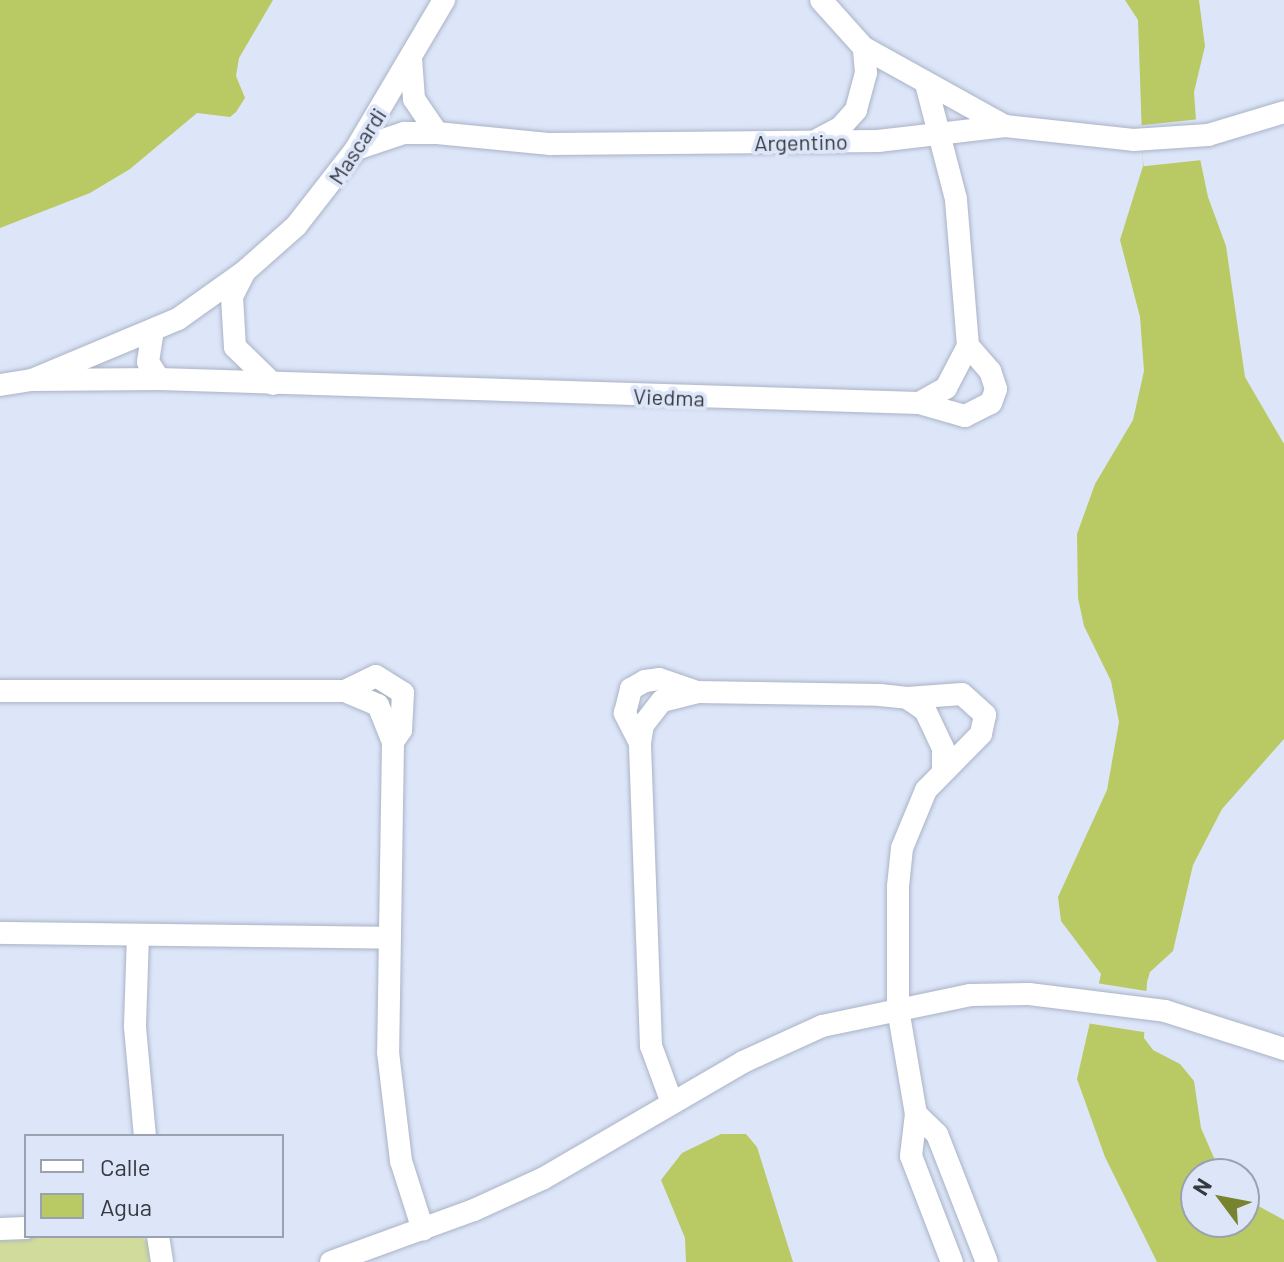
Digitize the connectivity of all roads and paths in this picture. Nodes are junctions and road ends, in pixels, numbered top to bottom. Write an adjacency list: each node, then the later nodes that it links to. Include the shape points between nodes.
1 (444, 0): 4 (street, Mascardi)
2 (821, 0): 3 (street)
3 (864, 48): 5 (street); 10 (street, via 866,73 856,110 840,128)
4 (411, 54): 8 (street, via 414,99); 11 (street, Mascardi)
5 (926, 84): 7 (street); 9 (street)
6 (1284, 112): 7 (street, via 1208,135 1133,140)
7 (1005, 126): 9 (street, Argentino)
8 (437, 133): 10 (street, Argentino, via 550,144); 11 (street, Argentino, via 404,133)
9 (937, 134): 10 (street, Argentino); 16 (street, via 956,199)
10 (813, 141)
11 (356, 149): 12 (street, Mascardi, via 296,226)
12 (244, 272): 13 (street, Mascardi); 14 (street, via 232,297)
13 (197, 306): 14 (street, via 213,306); 15 (street)
14 (231, 320): 17 (street)
15 (153, 330): 18 (street, via 148,362); 19 (street)
16 (968, 346): 23 (street, via 946,388); 23 (street, Viedma, via 990,371 996,389 991,403 965,416)
17 (235, 347): 20 (street, via 233,365); 21 (street)
18 (159, 379): 19 (street); 20 (street)
19 (32, 380): 22 (street)
20 (211, 381): 21 (street, Viedma)
21 (273, 384): 23 (street, Viedma)
22 (0, 385)
23 (919, 403)
24 (0, 691): 29 (street, via 345,691 378,705 393,742)
25 (907, 698): 26 (street, via 925,710 936,727); 26 (street, via 962,694 985,715 981,734); 32 (street, via 697,692 659,679 631,689 625,713 640,743 651,1046)
26 (943, 769): 30 (street, via 926,790 902,848)
27 (0, 933): 28 (street)
28 (138, 935): 29 (street); 34 (street, via 135,1027)
29 (388, 938): 37 (street, via 393,1104 401,1161)
30 (898, 1009): 31 (street, via 970,995 1086,998 1165,1011); 32 (street, via 789,1038); 33 (street)
31 (1284, 1049)
32 (672, 1103): 37 (street, via 544,1178)
33 (916, 1114): 41 (street, via 911,1156); 42 (street, via 937,1134)
34 (145, 1134)
35 (24, 1228): 36 (street)
36 (0, 1229)
37 (423, 1230): 40 (street)
38 (158, 1238): 39 (street)
39 (162, 1262)
40 (331, 1262)
41 (952, 1262)
42 (987, 1262)

